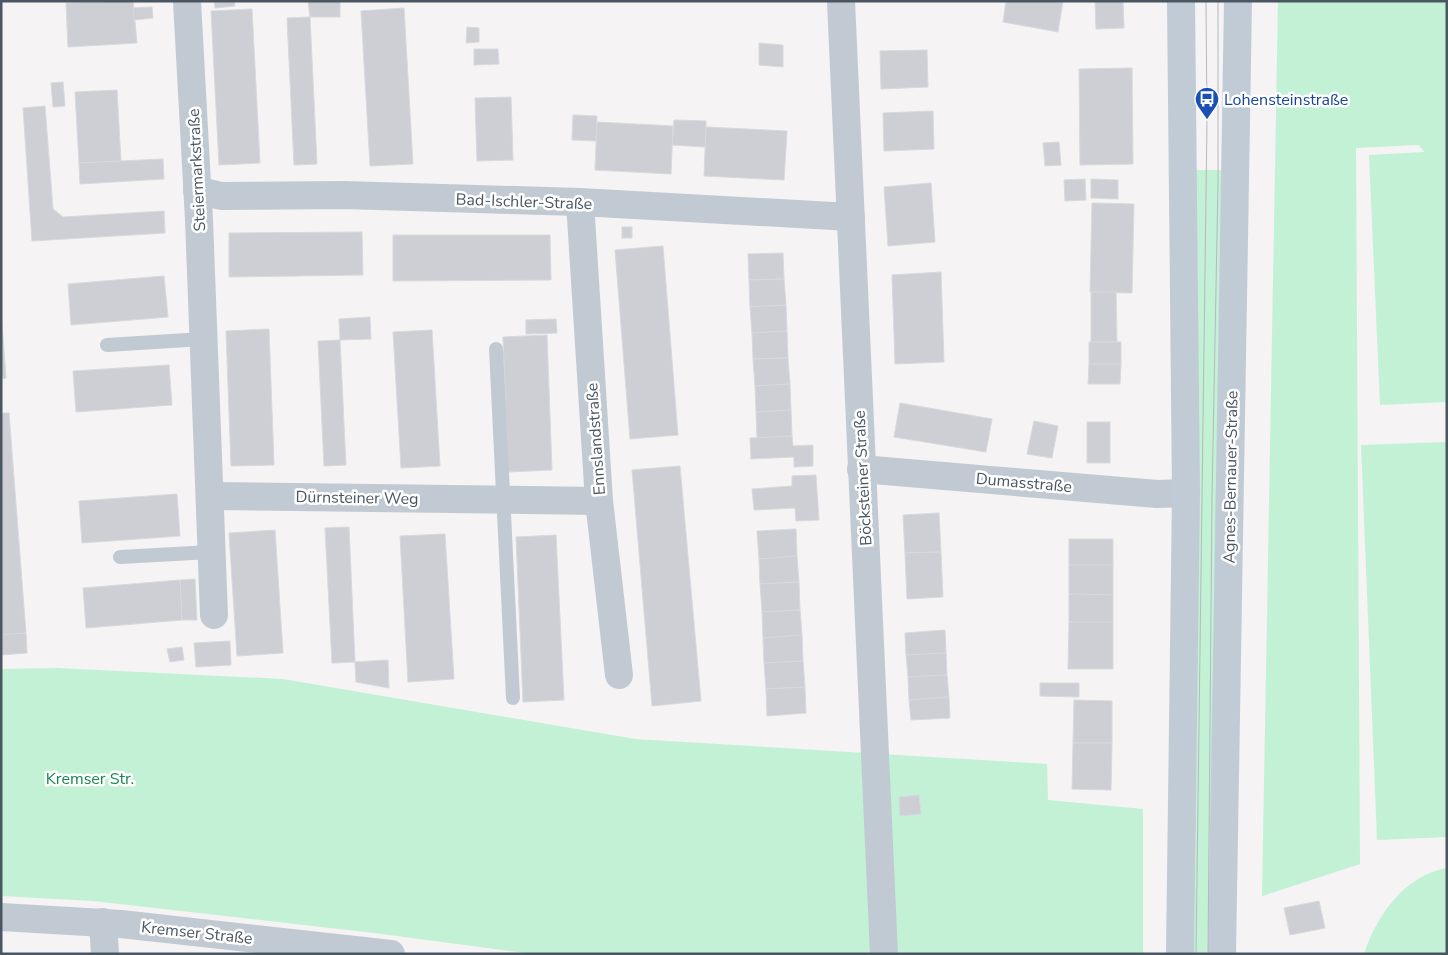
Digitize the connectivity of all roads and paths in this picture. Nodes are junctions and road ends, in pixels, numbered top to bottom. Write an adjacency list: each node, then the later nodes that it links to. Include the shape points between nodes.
1 (188, 1): 5 (street, Steiermarkstraße)
2 (841, 1): 7 (street, Böcksteiner Straße)
3 (1181, 1): 12 (main road)
4 (1238, 1): 27 (main road, Agnes-Bernauer-Straße)
5 (197, 190): 6 (street, Bad-Ischler-Straße, via 221,196 343,195); 8 (street, Steiermarkstraße)
6 (580, 202): 7 (street, Bad-Ischler-Straße); 15 (street, Ennslandstraße)
7 (851, 217): 11 (street, Böcksteiner Straße)
8 (203, 339): 9 (lane); 13 (street, Steiermarkstraße)
9 (106, 345)
10 (496, 349): 14 (lane)
11 (861, 469): 12 (street, Dumasstraße, via 1157,494); 25 (street, Böcksteiner Straße)
12 (1186, 493): 26 (main road)
13 (211, 496): 14 (street, Dürnsteiner Weg); 16 (street, Steiermarkstraße)
14 (503, 499): 15 (street, Dürnsteiner Weg); 20 (lane)
15 (600, 501): 19 (street, Ennslandstraße)
16 (211, 552): 17 (lane); 18 (street, Steiermarkstraße)
17 (120, 557)
18 (214, 615)
19 (619, 674)
20 (513, 698)
21 (1, 917): 22 (street, Kremser Straße)
22 (103, 922): 23 (street, Kremser Straße); 24 (street)
23 (386, 953)
24 (105, 954)
25 (884, 954)
26 (1180, 954)
27 (1222, 954)

